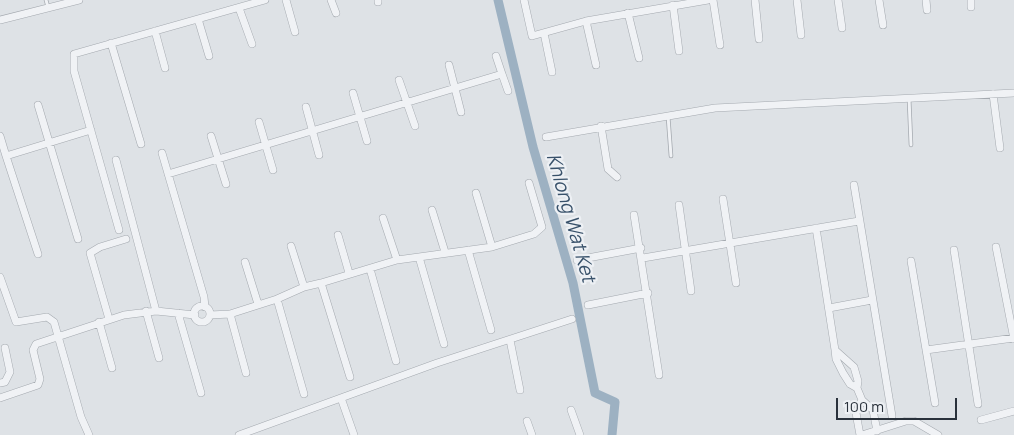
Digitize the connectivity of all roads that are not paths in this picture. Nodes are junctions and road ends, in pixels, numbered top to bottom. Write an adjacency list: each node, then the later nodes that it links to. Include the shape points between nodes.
1 (46, 0): 15 (lane)
2 (79, 0): 15 (street)
3 (266, 0): 16 (street)
4 (286, 0): 26 (street)
5 (331, 0): 18 (street)
6 (524, 0): 27 (street, via 532,36)
7 (708, 0): 14 (street)
8 (714, 0): 32 (street)
9 (755, 0): 29 (street)
10 (797, 0): 28 (street)
11 (838, 0): 24 (street)
12 (879, 0): 23 (street)
13 (926, 0): 17 (street)
14 (673, 5): 19 (street); 33 (street)
15 (48, 8): 21 (street)
16 (239, 8): 20 (street); 31 (street)
17 (927, 10)
18 (336, 13)
19 (628, 13): 22 (street); 36 (street)
20 (198, 19): 25 (street); 34 (street)
21 (0, 20)
22 (586, 21): 27 (street); 38 (street)
23 (883, 25)
24 (842, 28)
25 (155, 31): 30 (street); 39 (street)
26 (295, 32)
27 (544, 32): 40 (street)
28 (801, 35)
29 (760, 39)
30 (111, 43): 58 (street, via 74,54 74,71); 65 (street)
31 (252, 44)
32 (720, 45)
33 (679, 51)
34 (209, 56)
35 (496, 56): 41 (street)
36 (639, 58)
37 (449, 65): 43 (street)
38 (596, 65)
39 (165, 68)
40 (552, 72)
41 (502, 74): 43 (street); 44 (street)
42 (399, 80): 49 (street)
43 (455, 88): 49 (street); 52 (street)
44 (508, 91)
45 (353, 93): 54 (street)
46 (1014, 93): 47 (street)
47 (993, 94): 48 (street); 68 (street)
48 (909, 98): 53 (street, via 715,108); 67 (lane)
49 (406, 103): 54 (street); 56 (street)
50 (38, 105): 64 (street)
51 (306, 107): 59 (street)
52 (462, 112)
53 (668, 115): 57 (street); 72 (lane)
54 (359, 116): 59 (street); 63 (street)
55 (259, 122): 66 (street)
56 (415, 126)
57 (602, 126): 62 (street); 77 (street, via 608,169)
58 (91, 130): 64 (street); 89 (street)
59 (312, 130): 66 (street); 71 (street)
60 (0, 136): 70 (street)
61 (211, 136): 73 (street)
62 (546, 137)
63 (367, 141)
64 (51, 143): 70 (street); 91 (street)
65 (141, 144)
66 (265, 144): 73 (street); 75 (street)
67 (911, 145)
68 (1000, 148)
69 (162, 153): 76 (street)
70 (6, 156): 102 (street)
71 (319, 156)
72 (671, 156)
73 (218, 158): 76 (street); 79 (street)
74 (116, 160): 124 (street)
75 (273, 170)
76 (168, 174): 121 (street)
77 (617, 177)
78 (529, 183): 95 (street, via 542,227 534,234)
79 (226, 184)
80 (854, 185): 87 (street)
81 (476, 193): 95 (street)
82 (722, 199): 93 (street)
83 (679, 205): 99 (street)
84 (432, 210): 101 (street)
85 (634, 215): 97 (street)
86 (383, 218): 105 (street)
87 (859, 221): 88 (street); 118 (street)
88 (816, 228): 93 (street); 122 (street)
89 (119, 230)
90 (338, 236): 110 (street)
91 (78, 239)
92 (126, 239): 129 (street, via 100,246 90,253)
93 (730, 243): 99 (street); 113 (street)
94 (291, 246): 114 (street)
95 (492, 246): 98 (street)
96 (996, 247): 134 (street)
97 (641, 248): 104 (street); 106 (street)
98 (468, 250): 101 (street); 132 (street)
99 (686, 250): 104 (street); 115 (street)
100 (954, 250): 137 (street)
101 (445, 252): 103 (street)
102 (38, 254)
103 (419, 257): 105 (street); 136 (street)
104 (643, 258): 116 (street)
105 (396, 260): 109 (street)
106 (577, 260)
107 (911, 261): 140 (street)
108 (245, 262): 119 (street)
109 (370, 269): 110 (street); 142 (street)
110 (349, 273): 112 (street)
111 (0, 277): 133 (street, via 16,322 51,318)
112 (321, 283): 114 (street); 146 (street)
113 (736, 284)
114 (304, 287): 117 (street)
115 (692, 291)
116 (648, 293): 120 (street); 145 (street)
117 (276, 299): 119 (street); 151 (street)
118 (872, 300): 122 (street); 159 (street)
119 (258, 304): 126 (street)
120 (588, 305)
121 (205, 307): 127 (street, via 197,308); 128 (street)
122 (829, 308): 139 (street)
123 (146, 311): 124 (street); 129 (street); 141 (street)
124 (156, 311): 125 (street)
125 (178, 313): 127 (street); 150 (street)
126 (230, 314): 128 (street); 144 (street)
127 (195, 315): 128 (street, via 202,322)
128 (210, 315)
129 (109, 319): 131 (street)
130 (572, 319): 135 (street)
131 (99, 322): 133 (street); 143 (street)
132 (490, 330)
133 (58, 338): 152 (street, via 34,346 40,379 38,385); 163 (street)
134 (1014, 338): 137 (street)
135 (510, 340): 149 (street); 153 (street)
136 (444, 344)
137 (969, 344): 140 (street); 156 (street)
138 (5, 348): 147 (street, via 10,372 5,382)
139 (835, 350): 148 (street, via 843,374); 148 (street, via 854,367)
140 (926, 350): 155 (street)
141 (159, 358)
142 (396, 360)
143 (112, 368)
144 (246, 373)
145 (659, 375)
146 (350, 377)
147 (0, 383)
148 (857, 388): 154 (street)
149 (520, 390)
150 (201, 393)
151 (304, 394)
152 (0, 398)
153 (341, 398): 164 (street); 165 (street)
154 (862, 400): 162 (street, via 873,410); 168 (street, via 856,413)
155 (935, 403)
156 (978, 404)
157 (571, 410): 167 (street)
158 (1014, 411): 160 (street)
159 (892, 416)
160 (981, 420)
161 (527, 421): 166 (street)
162 (877, 431): 168 (street); 169 (street, via 914,421)
163 (89, 435)
164 (239, 435)
165 (354, 435)
166 (532, 435)
167 (580, 435)
168 (861, 435)
169 (938, 435)

